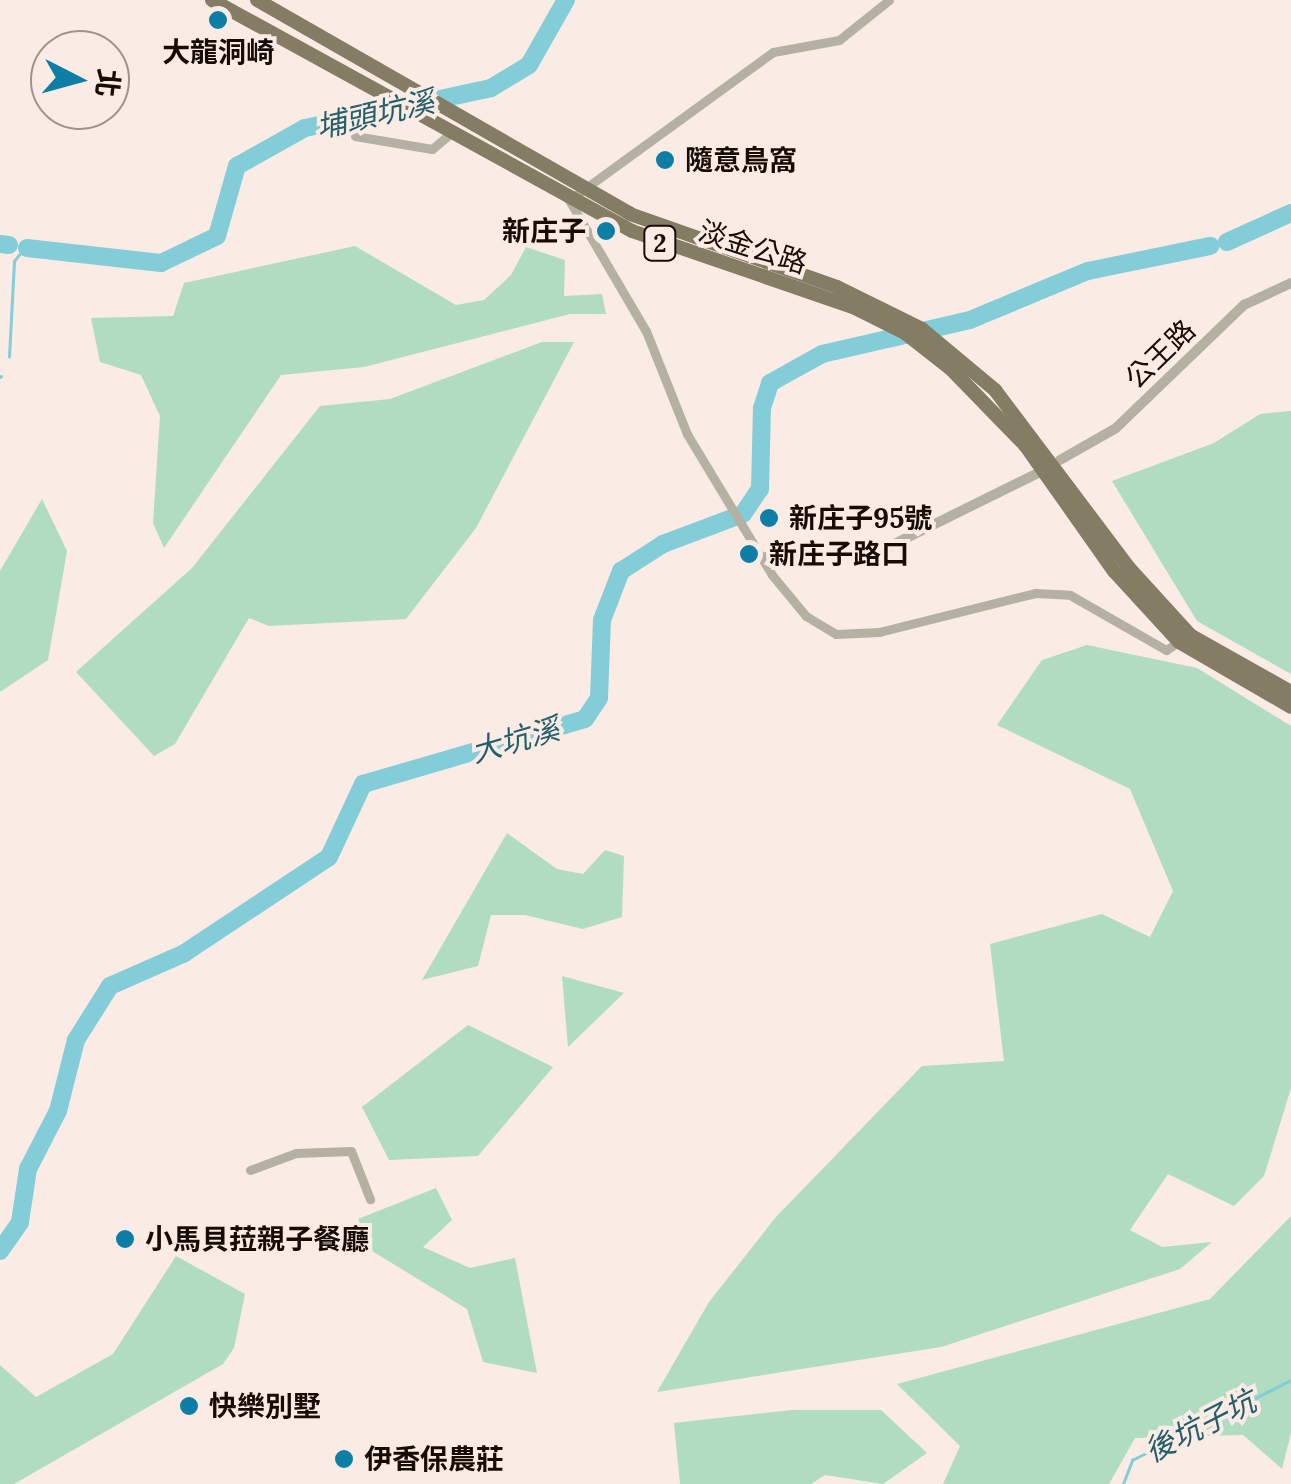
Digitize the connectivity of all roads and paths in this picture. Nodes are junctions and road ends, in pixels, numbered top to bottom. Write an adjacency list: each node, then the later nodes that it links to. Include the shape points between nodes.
1 (212, 0): 4 (main road, 2)
2 (257, 0): 6 (main road, 淡金公路 / 2, via 470,124)
3 (889, 0): 6 (street, via 839,40 772,52)
4 (446, 130): 5 (street, via 432,149); 6 (main road, 淡金公路 / 2)
5 (354, 136)
6 (573, 194): 10 (street, via 646,332 687,434); 11 (main road, 淡金公路 / 2, via 838,287 995,390)
7 (1291, 284): 8 (street, 公王路, via 1244,305 1116,428)
8 (1060, 460)
9 (1038, 473): 10 (street, via 874,554)
10 (766, 557): 11 (street, via 772,575 806,616 836,634 879,632 1034,593 1070,595 1166,650)
11 (1184, 638): 12 (main road, 2); 13 (main road, 2)
12 (1291, 692)
13 (1291, 707)
14 (250, 1170): 15 (street, via 296,1153 351,1152)
15 (370, 1199)

